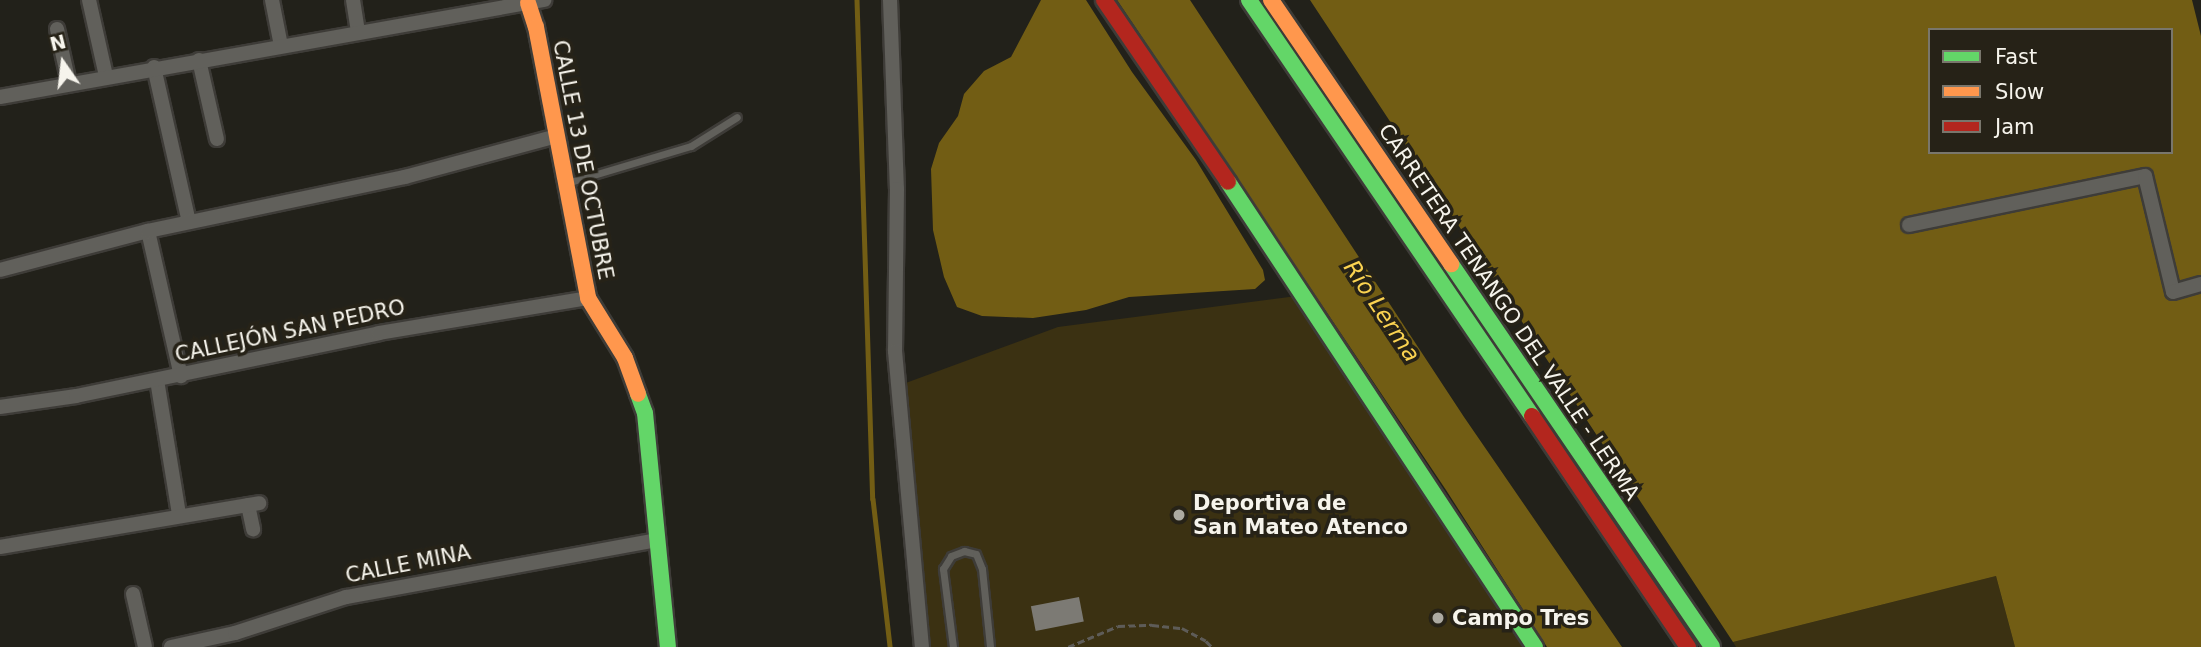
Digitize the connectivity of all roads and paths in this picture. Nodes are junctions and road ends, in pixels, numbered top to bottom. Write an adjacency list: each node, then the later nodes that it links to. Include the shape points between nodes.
1 (89, 0): 15 (street)
2 (272, 0): 12 (street)
3 (353, 0): 11 (street)
4 (544, 0): 9 (street)
5 (890, 0): 39 (street, via 897,189 895,351)
6 (1104, 0): 44 (main road)
7 (1249, 0): 45 (main road)
8 (1271, 0): 46 (main road, CARRETERA TENANGO DEL VALLE - LERMA)
9 (528, 3): 11 (street); 19 (main road, CALLE 13 DE OCTUBRE)
10 (57, 29): 16 (street)
11 (358, 31): 12 (street)
12 (281, 46): 13 (street)
13 (200, 60): 14 (street); 20 (street)
14 (154, 67): 15 (street); 22 (street)
15 (106, 76): 16 (street)
16 (69, 83): 17 (street)
17 (0, 97)
18 (737, 117): 21 (lane, via 691,146)
19 (556, 136): 21 (main road, CALLE 13 DE OCTUBRE); 22 (street, via 405,177)
20 (217, 139)
21 (566, 183): 27 (main road, CALLE 13 DE OCTUBRE)
22 (189, 222): 24 (street)
23 (1909, 225): 26 (street, via 2145,176 2173,292)
24 (148, 232): 25 (street); 28 (street)
25 (0, 270)
26 (2201, 284)
27 (588, 298): 28 (street, CALLEJÓN SAN PEDRO, via 379,333); 33 (main road, CALLE 13 DE OCTUBRE, via 638,387 645,413)
28 (181, 376): 29 (street, CALLEJÓN SAN PEDRO)
29 (157, 380): 30 (street, CALLEJÓN SAN PEDRO); 31 (street)
30 (0, 407)
31 (179, 516): 32 (street, via 253,504); 34 (street)
32 (253, 529)
33 (658, 540): 37 (street, CALLE MINA, via 346,597 235,633); 38 (main road, CALLE 13 DE OCTUBRE)
34 (0, 547)
35 (133, 594): 36 (street)
36 (145, 647)
37 (171, 647)
38 (668, 647)
39 (922, 647)
40 (953, 647): 41 (lane, via 943,569 951,556 964,551 976,554 982,569)
41 (990, 647)
42 (1068, 647): 43 (path, via 1118,626 1152,625 1182,628)
43 (1212, 647)
44 (1535, 647)
45 (1688, 647)
46 (1712, 647)

